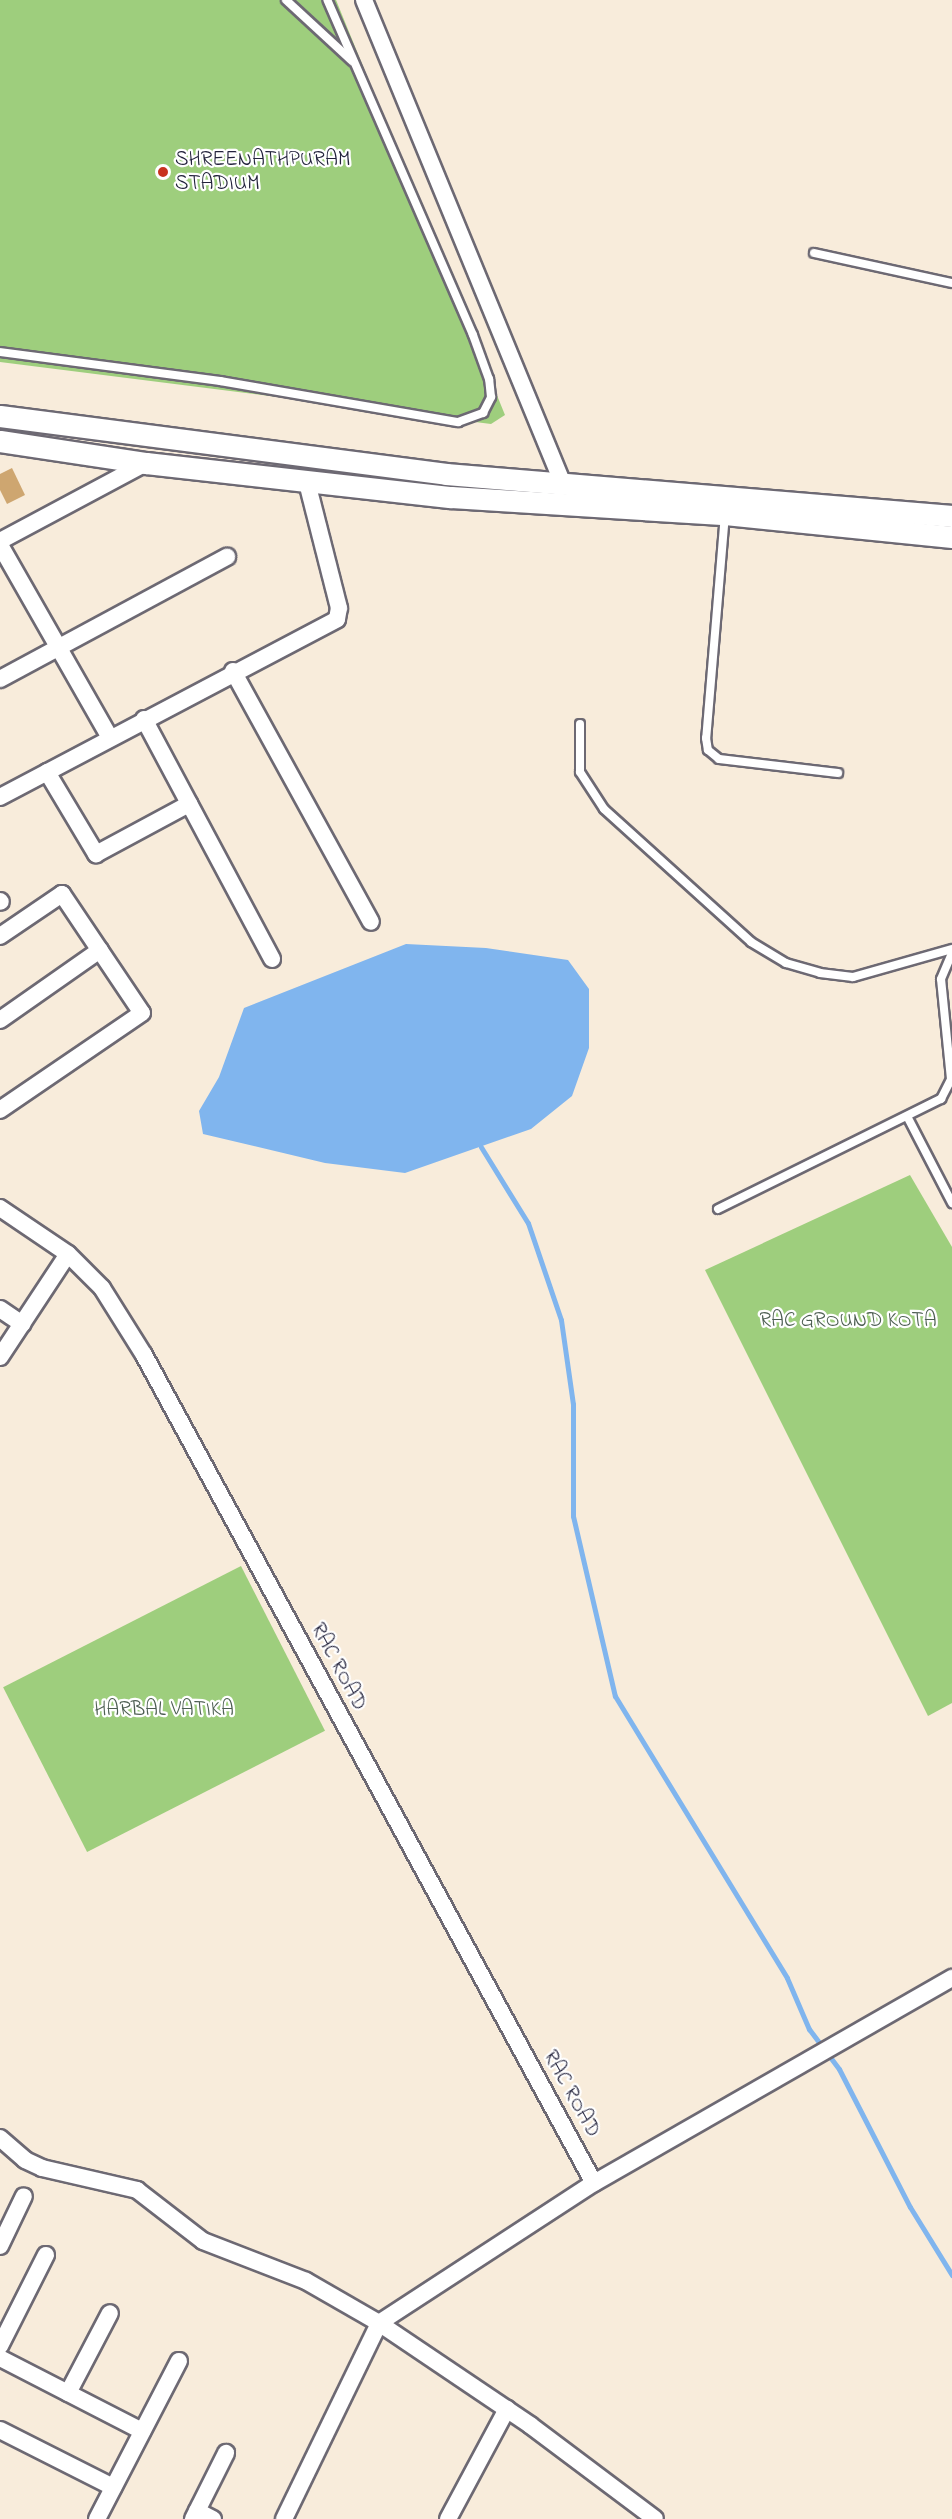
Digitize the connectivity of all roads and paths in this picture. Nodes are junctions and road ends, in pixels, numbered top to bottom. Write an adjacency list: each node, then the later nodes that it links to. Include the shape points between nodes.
1 (286, 0): 4 (lane)
2 (327, 0): 4 (lane)
3 (364, 0): 12 (street)
4 (355, 64): 7 (lane, via 489,378 491,397 483,413 458,422 220,381)
5 (814, 254): 6 (lane)
6 (952, 283)
7 (0, 352)
8 (0, 416): 12 (street, via 446,474)
9 (0, 441): 10 (street)
10 (146, 464): 11 (street); 16 (street)
11 (307, 482): 13 (street, via 451,497); 19 (street, via 339,614 302,640)
12 (563, 484): 14 (street)
13 (725, 514): 15 (street); 25 (lane, via 708,750 719,759)
14 (952, 516)
15 (952, 537)
16 (0, 543): 18 (street)
17 (227, 557): 18 (street)
18 (59, 648): 20 (street); 23 (street)
19 (233, 671): 21 (street); 28 (street)
20 (0, 680)
21 (144, 719): 23 (street); 27 (street)
22 (580, 724): 31 (lane, via 580,772 604,809 751,942 786,963 820,973 853,976)
23 (110, 738): 24 (street)
24 (47, 772): 26 (street); 27 (street, via 96,854)
25 (838, 773)
26 (0, 797)
27 (189, 804): 32 (street)
28 (371, 922)
29 (0, 936): 30 (street, via 62,894)
30 (100, 950): 33 (street); 34 (street, via 142,1013)
31 (952, 951): 35 (lane, via 941,979 951,1079 941,1099)
32 (272, 959)
33 (0, 1020)
34 (0, 1110)
35 (908, 1118): 36 (lane); 38 (lane)
36 (952, 1203)
37 (0, 1208): 39 (street, RAC ROAD)
38 (718, 1209)
39 (68, 1254): 41 (street); 45 (street, RAC ROAD, via 102,1288 144,1355)
40 (0, 1309): 41 (street)
41 (22, 1324): 42 (street)
42 (0, 1357)
43 (952, 1978): 45 (street)
44 (0, 2138): 50 (street, via 25,2160 42,2168 137,2190 203,2241 306,2281)
45 (594, 2183): 50 (street)
46 (24, 2196): 47 (street)
47 (0, 2246)
48 (46, 2255): 51 (street)
49 (110, 2313): 54 (street)
50 (379, 2323): 55 (street); 63 (street)
51 (0, 2346)
52 (0, 2358): 54 (street)
53 (179, 2361): 57 (street)
54 (68, 2393): 57 (street)
55 (507, 2409): 64 (street); 65 (street)
56 (0, 2430): 59 (street)
57 (142, 2431): 59 (street)
58 (226, 2453): 60 (street)
59 (113, 2487): 61 (street)
60 (195, 2515): 62 (street)
61 (97, 2519)
62 (213, 2519)
63 (284, 2519)
64 (448, 2519)
65 (654, 2519)

